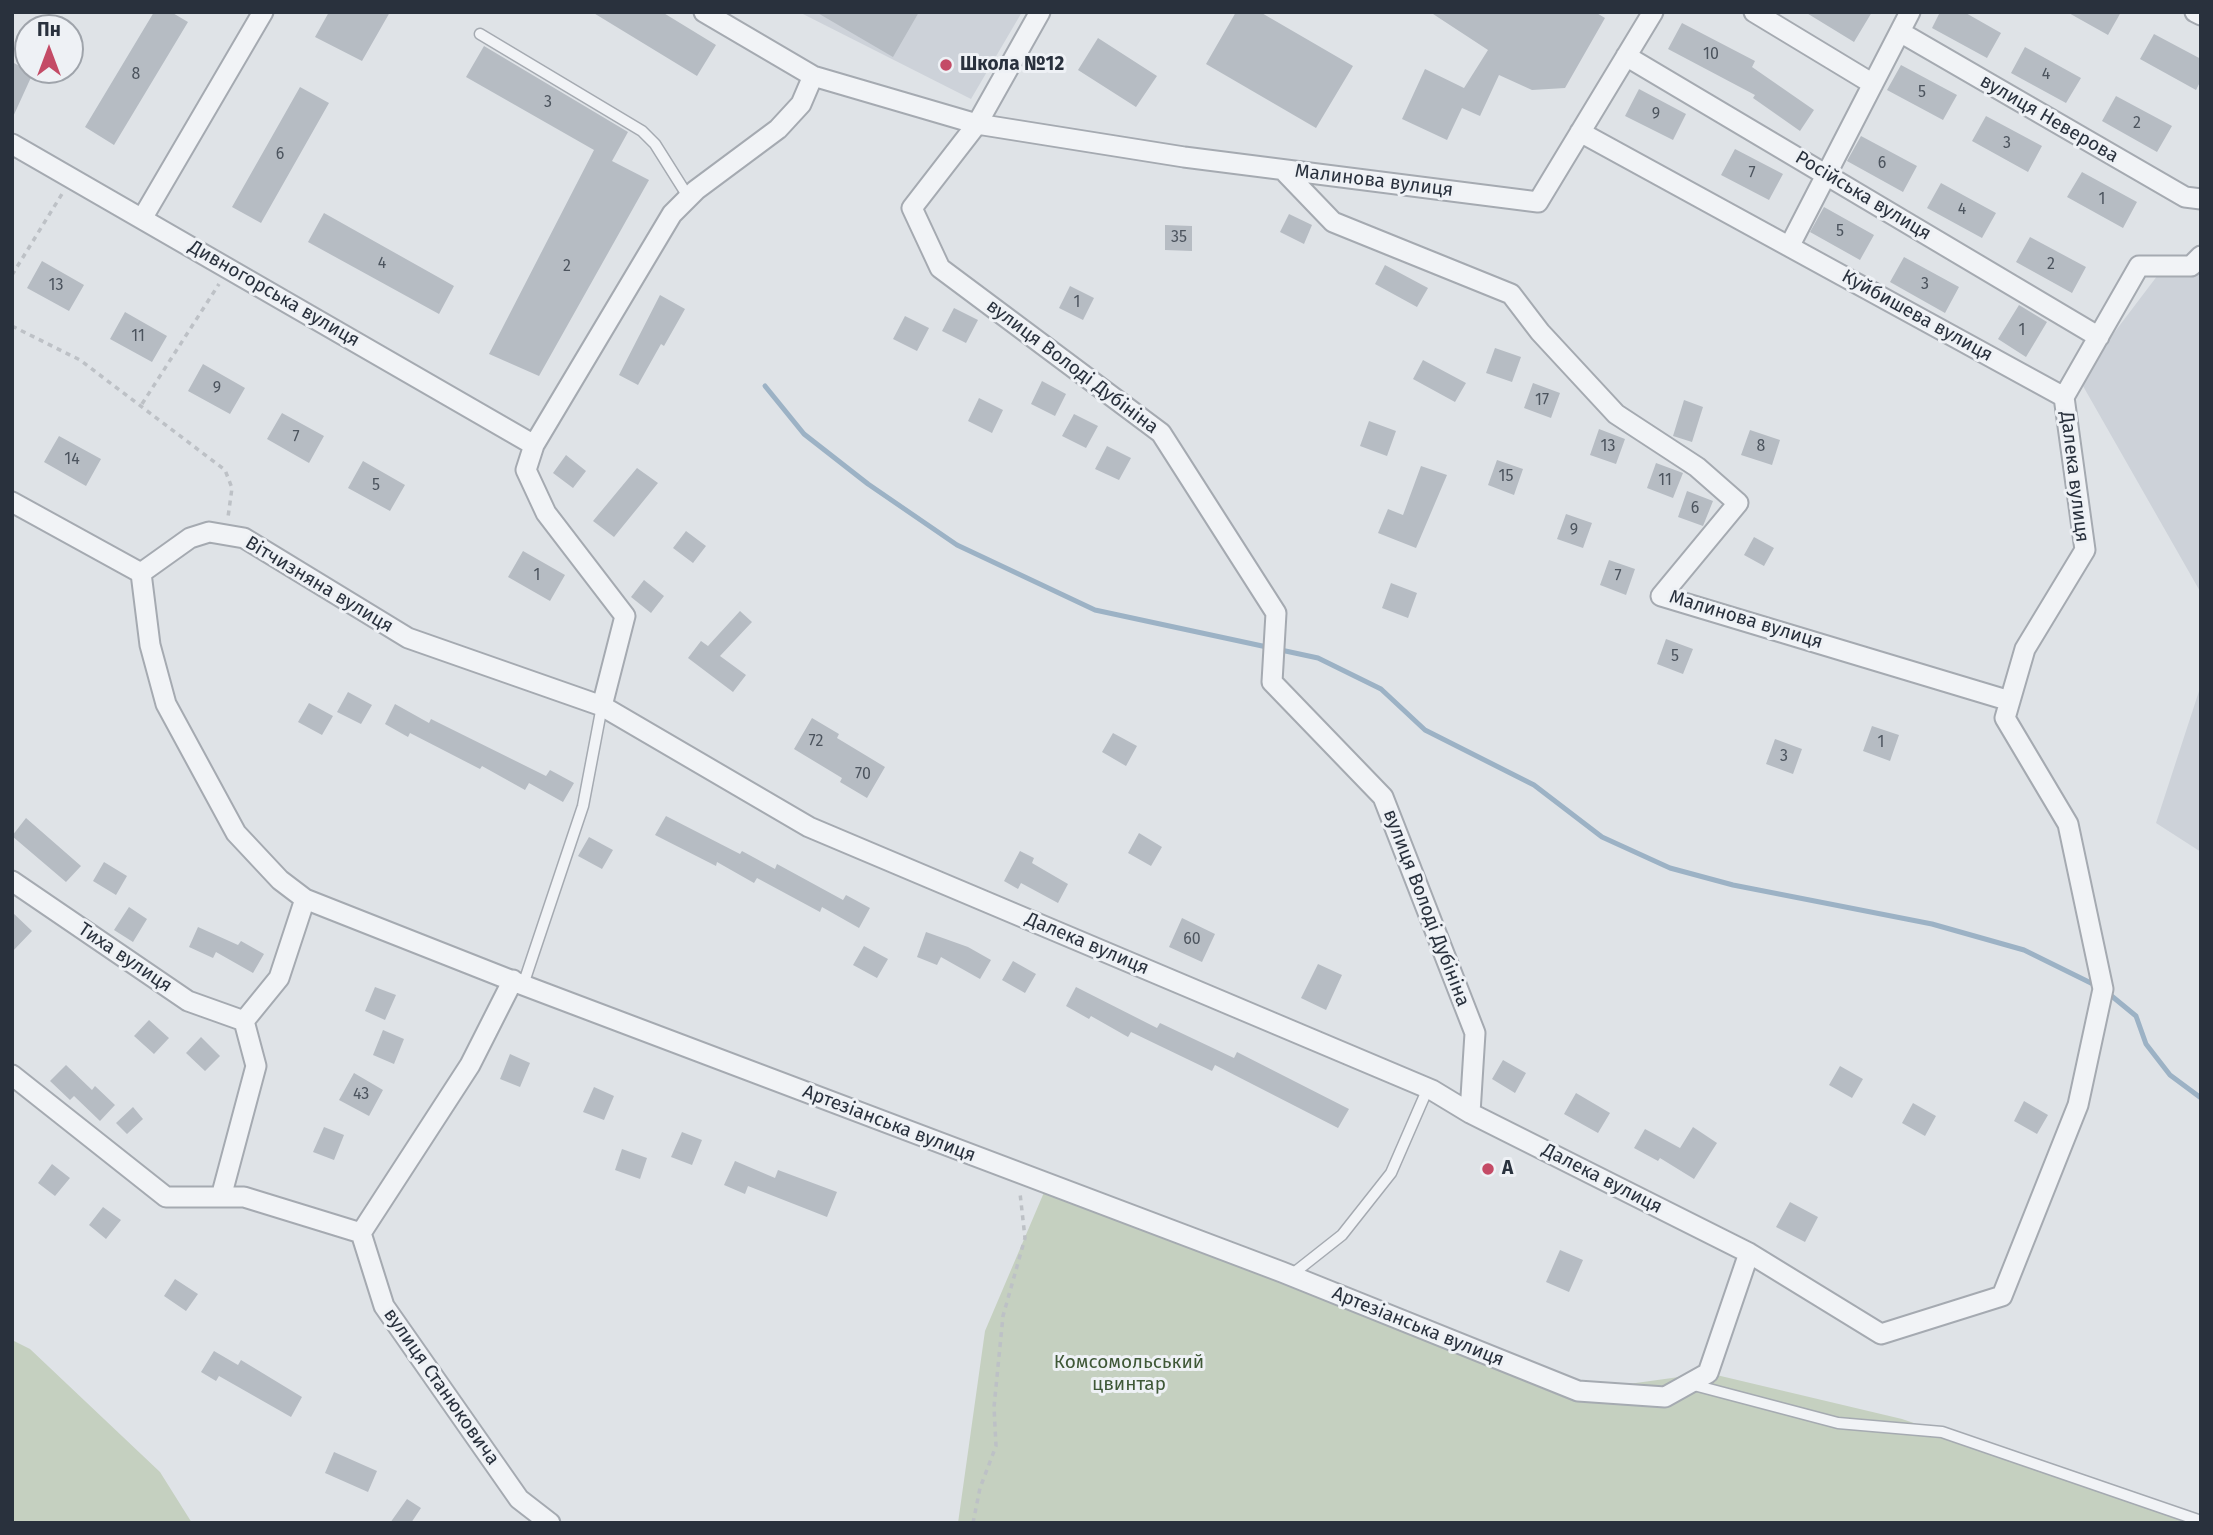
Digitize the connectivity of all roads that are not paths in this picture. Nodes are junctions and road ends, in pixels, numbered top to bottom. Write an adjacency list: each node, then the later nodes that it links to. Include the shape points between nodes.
1 (263, 12): 21 (street)
2 (704, 12): 12 (street)
3 (1040, 12): 14 (street)
4 (1653, 12): 11 (street, Малинова вулиця)
5 (1754, 12): 13 (street)
6 (1910, 12): 9 (street)
7 (2195, 12): 8 (street)
8 (2201, 15)
9 (1900, 32): 13 (street); 20 (street, вулиця Неверова, via 2185,198)
10 (480, 34): 19 (lane, via 642,131)
11 (1626, 56): 15 (street, Малинова вулиця); 18 (street, Російська вулиця)
12 (813, 76): 14 (street); 19 (street, via 801,104 778,129)
13 (1873, 84): 18 (street)
14 (977, 124): 17 (street, Малинова вулиця); 37 (street, вулиця Володі Дубініна, via 912,208 940,268 1161,433 1276,613 1272,682 1383,797 1475,1033)
15 (1580, 132): 17 (street, Малинова вулиця, via 1538,202); 22 (street, Куйбишева вулиця)
16 (12, 144): 21 (street, Дивногорська вулиця)
17 (1283, 170): 29 (street, Малинова вулиця, via 1332,222 1511,294 1616,414 1697,467 1738,503 1661,596)
18 (1826, 174): 22 (street); 24 (street, Російська вулиця)
19 (689, 198): 26 (street, via 672,214)
20 (2201, 199)
21 (143, 217): 26 (street, Дивногорська вулиця)
22 (1790, 245): 25 (street, Куйбишева вулиця)
23 (2201, 256): 24 (street, via 2191,266 2139,266)
24 (2099, 337): 25 (street)
25 (2064, 397): 29 (street, Далека вулиця, via 2085,550 2025,649)
26 (534, 445): 30 (street, via 526,470 546,513 625,616)
27 (12, 502): 28 (street)
28 (141, 573): 30 (street, Вітчизняна вулиця, via 190,538 209,532 244,538 408,638); 32 (street, Артезіанська вулиця, via 150,645 166,704 236,832 273,874)
29 (2010, 701): 40 (street, Далека вулиця, via 2005,718 2068,824 2103,989 2078,1105 2002,1296 1881,1334)
30 (602, 706): 33 (lane, via 583,806); 36 (street, Далека вулиця, via 809,827)
31 (12, 881): 34 (street, Тиха вулиця, via 188,1001)
32 (305, 899): 33 (street, Артезіанська вулиця); 34 (street, via 279,978)
33 (518, 982): 39 (street); 41 (street, Артезіанська вулиця)
34 (244, 1021): 38 (street, via 256,1066)
35 (12, 1075): 38 (street, via 166,1197)
36 (1428, 1088): 37 (street, Далека вулиця); 41 (lane, via 1391,1173 1342,1235)
37 (1471, 1113): 40 (street, Далека вулиця)
38 (221, 1197): 39 (street, via 244,1197)
39 (361, 1233): 44 (street, вулиця Станюковича, via 384,1306 519,1499)
40 (1749, 1253): 42 (street, Артезіанська вулиця, via 1709,1373)
41 (1290, 1276): 42 (street, Артезіанська вулиця, via 1578,1391 1665,1397)
42 (1689, 1384): 43 (lane, via 1838,1423 1942,1432)
43 (2201, 1521)
44 (550, 1523)

